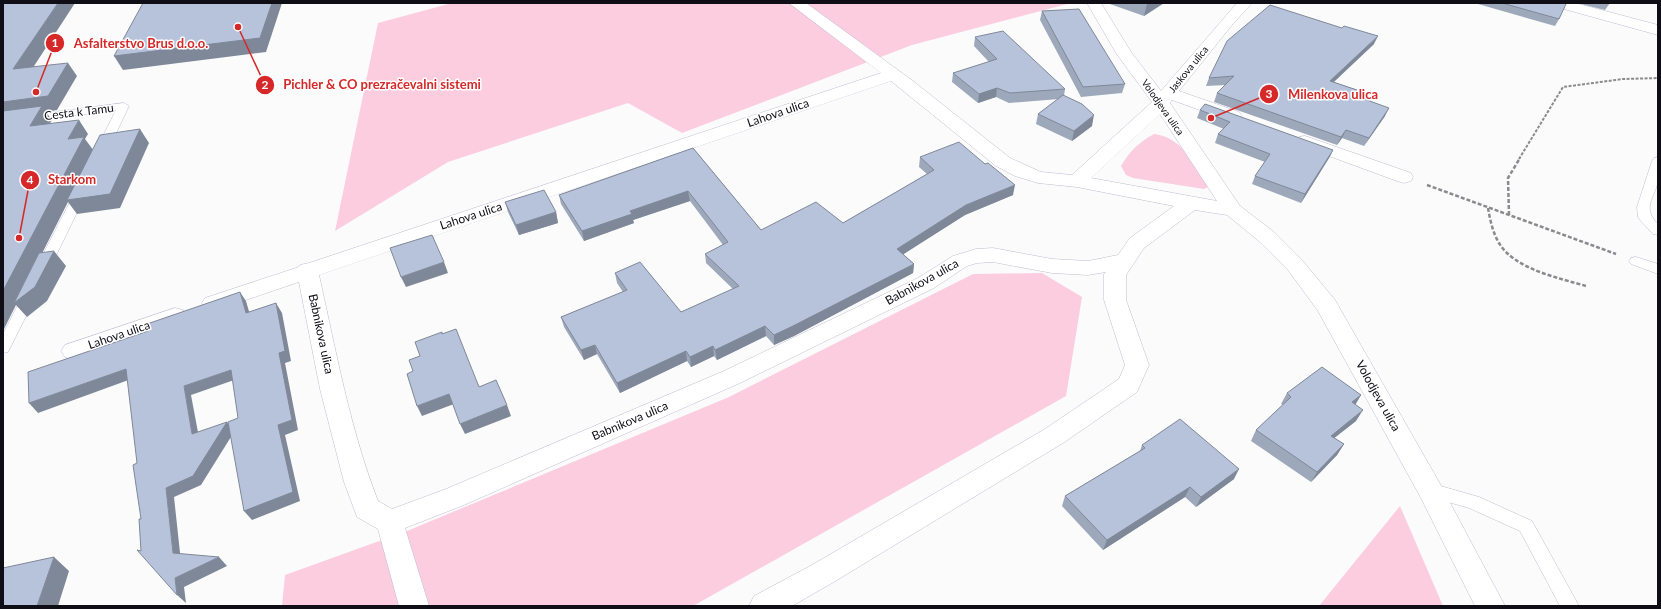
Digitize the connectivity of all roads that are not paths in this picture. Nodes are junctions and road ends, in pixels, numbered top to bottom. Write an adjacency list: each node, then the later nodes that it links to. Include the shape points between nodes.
1 (796, 3): 6 (street)
2 (1094, 3): 7 (street, Volodjeva ulica, via 1124,53)
3 (1245, 3): 7 (street, Jaskova ulica)
4 (1558, 3): 5 (street)
5 (1658, 30)
6 (892, 75): 14 (street, via 1018,172 1034,178); 22 (street, Lahova ulica)
7 (1165, 98): 9 (street); 14 (street, Jaskova ulica); 17 (street, Volodjeva ulica)
8 (3, 122): 12 (lane, Cesta k Tamu, via 124,106)
9 (1249, 122)
10 (1286, 135): 13 (street)
11 (1658, 161): 18 (lane, via 1643,207 1644,217)
12 (96, 163)
13 (1404, 177)
14 (1077, 181): 16 (street, Volodjeva ulica)
15 (85, 184): 23 (lane)
16 (1191, 203): 17 (street, Volodjeva ulica); 19 (street, via 1137,242)
17 (1233, 210): 25 (street, Volodjeva ulica, via 1295,265 1327,306)
18 (1658, 231)
19 (1124, 261): 26 (street, Babnikova ulica, via 1088,268 1052,266 993,255 960,260 926,283 732,377 455,497); 28 (street, via 1115,274 1115,300 1137,365 1128,385 1054,436)
20 (1636, 261): 21 (lane)
21 (1658, 269)
22 (307, 270): 24 (street, Lahova ulica); 26 (street, Babnikova ulica, via 332,389 357,482 367,509)
23 (3, 348)
24 (73, 351)
25 (1430, 490): 29 (street, Volodjeva ulica); 30 (lane, via 1473,502 1526,526)
26 (390, 522): 27 (street)
27 (414, 606)
28 (764, 606)
29 (1490, 606)
30 (1570, 606)

